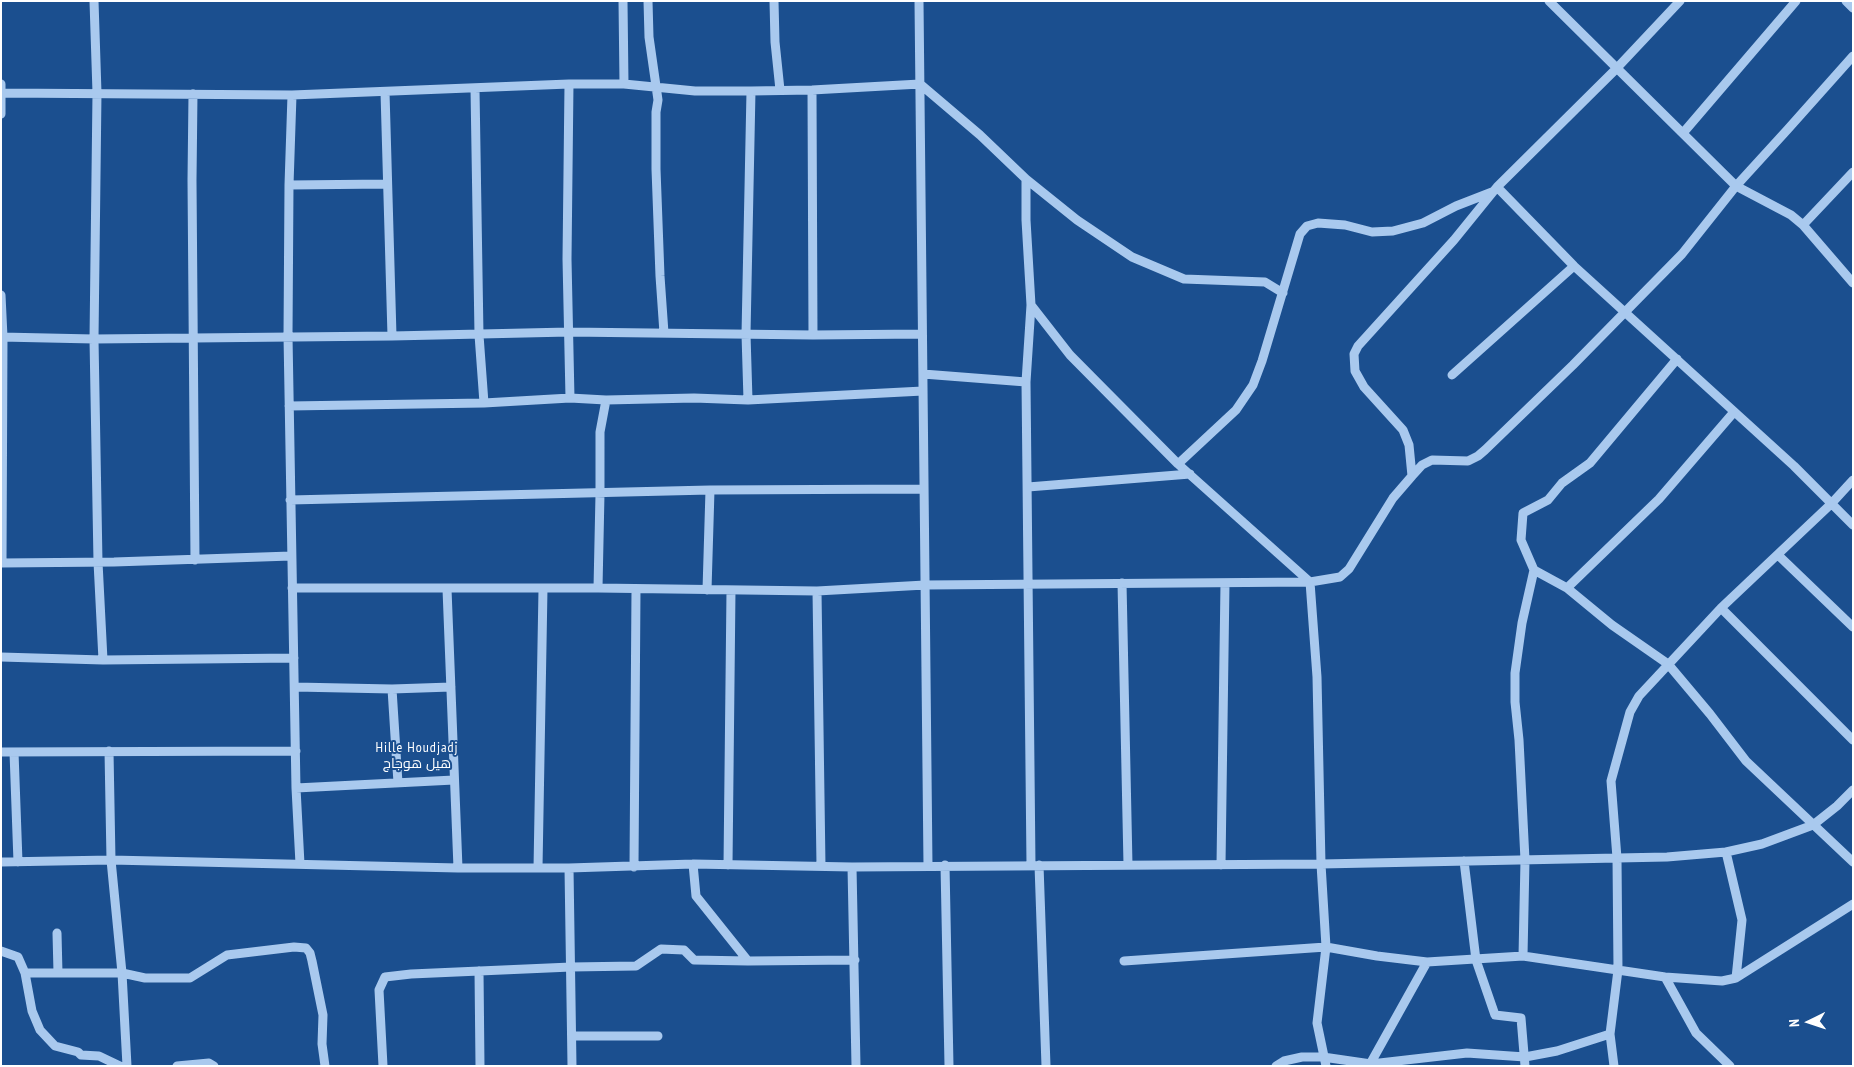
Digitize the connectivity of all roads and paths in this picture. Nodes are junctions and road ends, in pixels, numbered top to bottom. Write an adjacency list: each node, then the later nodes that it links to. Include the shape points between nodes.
1 (94, 1): 24 (street)
2 (623, 1): 15 (street)
3 (648, 1): 17 (street)
4 (774, 1): 19 (street)
5 (919, 1): 16 (street)
6 (1549, 1): 12 (street)
7 (1680, 1): 12 (street)
8 (1796, 1): 28 (street)
9 (1846, 1): 10 (street)
10 (1853, 8)
11 (1853, 56): 33 (street)
12 (1616, 69): 28 (street); 34 (street)
13 (1, 84): 23 (street)
14 (568, 84): 15 (street); 18 (street); 42 (street)
15 (624, 84): 17 (street)
16 (920, 84): 20 (street); 30 (street); 45 (street)
17 (656, 86): 21 (street, via 696,91); 43 (street)
18 (475, 89): 22 (street); 46 (street)
19 (780, 90): 20 (street); 21 (street)
20 (812, 90): 47 (street)
21 (751, 91): 44 (street)
22 (385, 92): 26 (street); 31 (street)
23 (1, 93): 24 (street); 27 (street)
24 (97, 93): 25 (street); 52 (street)
25 (193, 94): 26 (street); 51 (street)
26 (292, 95): 32 (street)
27 (1, 114)
28 (1683, 133): 33 (street)
29 (1853, 172): 35 (street)
30 (1026, 179): 38 (street, via 1077,220 1132,257 1184,279 1265,282); 40 (street)
31 (387, 184): 32 (street); 49 (street)
32 (289, 185): 48 (street)
33 (1736, 186): 35 (street, via 1791,215); 41 (street, via 1682,254)
34 (1495, 189): 36 (street); 38 (street, via 1423,223 1393,231 1372,232 1318,223 1307,226 1300,234); 66 (street, via 1354,354 1359,379 1403,430 1409,444)
35 (1803, 226): 37 (street)
36 (1574, 266): 41 (street); 55 (street)
37 (1853, 283)
38 (1283, 293): 64 (street, via 1253,385 1236,410)
39 (1, 295): 50 (street)
40 (1031, 305): 56 (street); 64 (street, via 1070,355)
41 (1626, 312): 53 (street); 66 (street, via 1478,456 1468,461 1432,460)
42 (570, 332): 43 (street); 46 (street); 58 (street)
43 (664, 334): 44 (street)
44 (746, 334): 47 (street); 60 (street)
45 (922, 334): 47 (street); 54 (street)
46 (479, 335): 49 (street); 61 (street)
47 (813, 335)
48 (288, 336): 49 (street); 51 (street); 62 (street)
49 (392, 336)
50 (2, 337): 52 (street); 79 (street)
51 (194, 337): 52 (street); 77 (street)
52 (94, 339): 78 (street)
53 (1677, 360): 63 (street); 80 (street, via 1590,463 1562,483 1548,500 1523,513 1522,540)
54 (923, 374): 56 (street); 57 (street)
55 (1452, 375)
56 (1026, 382): 68 (street)
57 (923, 391): 60 (street); 69 (street)
58 (570, 398): 59 (street); 61 (street)
59 (606, 400): 60 (street); 71 (street, via 600,432)
60 (748, 400)
61 (484, 403): 62 (street)
62 (289, 406): 72 (street)
63 (1734, 412): 73 (street); 89 (street, via 1659,500)
64 (1178, 464): 65 (street)
65 (1190, 474): 68 (street); 81 (street)
66 (1412, 476): 81 (street, via 1393,498 1345,574)
67 (1853, 480): 73 (street)
68 (1028, 487): 85 (street)
69 (924, 488): 70 (street); 84 (street)
70 (710, 490): 71 (street); 92 (street)
71 (600, 494): 72 (street); 88 (street)
72 (290, 500): 76 (street)
73 (1831, 504): 74 (street); 75 (street)
74 (1853, 525)
75 (1778, 554): 95 (street); 96 (street)
76 (291, 556): 77 (street); 86 (street)
77 (196, 560): 78 (street)
78 (98, 562): 79 (street); 99 (street)
79 (2, 563)
80 (1534, 570): 89 (street); 117 (street, via 1515,673)
81 (1310, 582): 83 (street); 124 (street, via 1317,677)
82 (1122, 583): 83 (street); 85 (street); 129 (street)
83 (1225, 583): 130 (street)
84 (925, 584): 85 (street); 94 (street); 126 (street)
85 (1029, 584): 128 (street)
86 (292, 588): 87 (street); 98 (street)
87 (448, 588): 90 (street); 102 (street)
88 (598, 588): 90 (street); 91 (street)
89 (1567, 588): 100 (street, via 1612,625)
90 (542, 589): 135 (street)
91 (636, 590): 92 (street); 132 (street)
92 (707, 590): 93 (street)
93 (731, 590): 94 (street); 125 (street)
94 (817, 591): 131 (street)
95 (1721, 608): 100 (street); 104 (street)
96 (1853, 627)
97 (1, 657): 99 (street)
98 (294, 658): 99 (street); 101 (street)
99 (103, 660)
100 (1668, 664): 113 (street, via 1746,762); 115 (street, via 1639,696 1630,712 1616,759 1611,789)
101 (295, 687): 103 (street); 106 (street)
102 (451, 687): 103 (street); 109 (street)
103 (392, 689): 110 (street)
104 (1853, 740)
105 (108, 751): 106 (street); 108 (street); 116 (street)
106 (296, 751): 111 (street)
107 (1, 752): 108 (street)
108 (14, 752): 120 (street)
109 (454, 780): 110 (street); 134 (street)
110 (398, 783): 111 (street)
111 (296, 788): 122 (street)
112 (1853, 790): 113 (street)
113 (1813, 825): 114 (street, via 1762,844); 121 (street)
114 (1726, 852): 115 (street); 154 (street, via 1742,920)
115 (1617, 858): 117 (street); 148 (street)
116 (111, 860): 120 (street); 122 (street); 152 (street)
117 (1525, 860): 118 (street); 141 (street)
118 (1464, 861): 124 (street); 143 (street)
119 (1, 862): 120 (street)
120 (18, 862)
121 (1853, 862)
122 (300, 864): 134 (street)
123 (693, 864): 125 (street); 132 (street); 144 (street, via 696,896)
124 (1321, 864): 130 (street); 139 (street)
125 (728, 865): 131 (street)
126 (928, 865): 127 (street); 133 (street)
127 (945, 865): 128 (street); 170 (street)
128 (1035, 865): 129 (street); 171 (street)
129 (1128, 865): 130 (street)
130 (1221, 865)
131 (821, 866): 133 (street)
132 (634, 867): 136 (street)
133 (852, 867): 142 (street)
134 (458, 868): 135 (street)
135 (538, 868): 136 (street)
136 (569, 868): 147 (street)
137 (1853, 904): 154 (street)
138 (57, 933): 151 (street)
139 (1326, 947): 145 (street); 146 (street); 158 (street, via 1317,1023)
140 (1, 951): 150 (street, via 18,957)
141 (1523, 956): 143 (street); 148 (street)
142 (855, 960): 144 (street); 169 (street)
143 (1476, 960): 146 (street); 159 (street, via 1496,1015 1520,1018)
144 (748, 961): 147 (street, via 694,960 684,950 661,949 636,966)
145 (1124, 961)
146 (1427, 962): 160 (street)
147 (571, 967): 149 (street); 156 (street)
148 (1618, 970): 153 (street); 155 (street)
149 (479, 971): 166 (street, via 385,977 378,990); 167 (street)
150 (25, 973): 151 (street); 161 (street, via 32,1011 40,1030 55,1046 81,1055 99,1056)
151 (58, 973): 152 (street)
152 (122, 973): 162 (street); 165 (street, via 145,978 190,978 226,954 306,948 310,953 323,1015)
153 (1665, 977): 154 (street, via 1722,981); 174 (street, via 1696,1033)
154 (1736, 978)
155 (1610, 1034): 159 (street); 173 (street)
156 (572, 1036): 157 (street); 168 (street)
157 (658, 1036)
158 (1325, 1061): 160 (street); 172 (street, via 1293,1059)
159 (1525, 1061): 160 (street, via 1467,1053)
160 (1370, 1065)
161 (120, 1066)
162 (127, 1066)
163 (177, 1066): 164 (street, via 209,1063)
164 (214, 1066)
165 (325, 1066)
166 (383, 1066)
167 (480, 1066)
168 (572, 1066)
169 (856, 1066)
170 (949, 1066)
171 (1046, 1066)
172 (1276, 1066)
173 (1614, 1066)
174 (1730, 1066)

